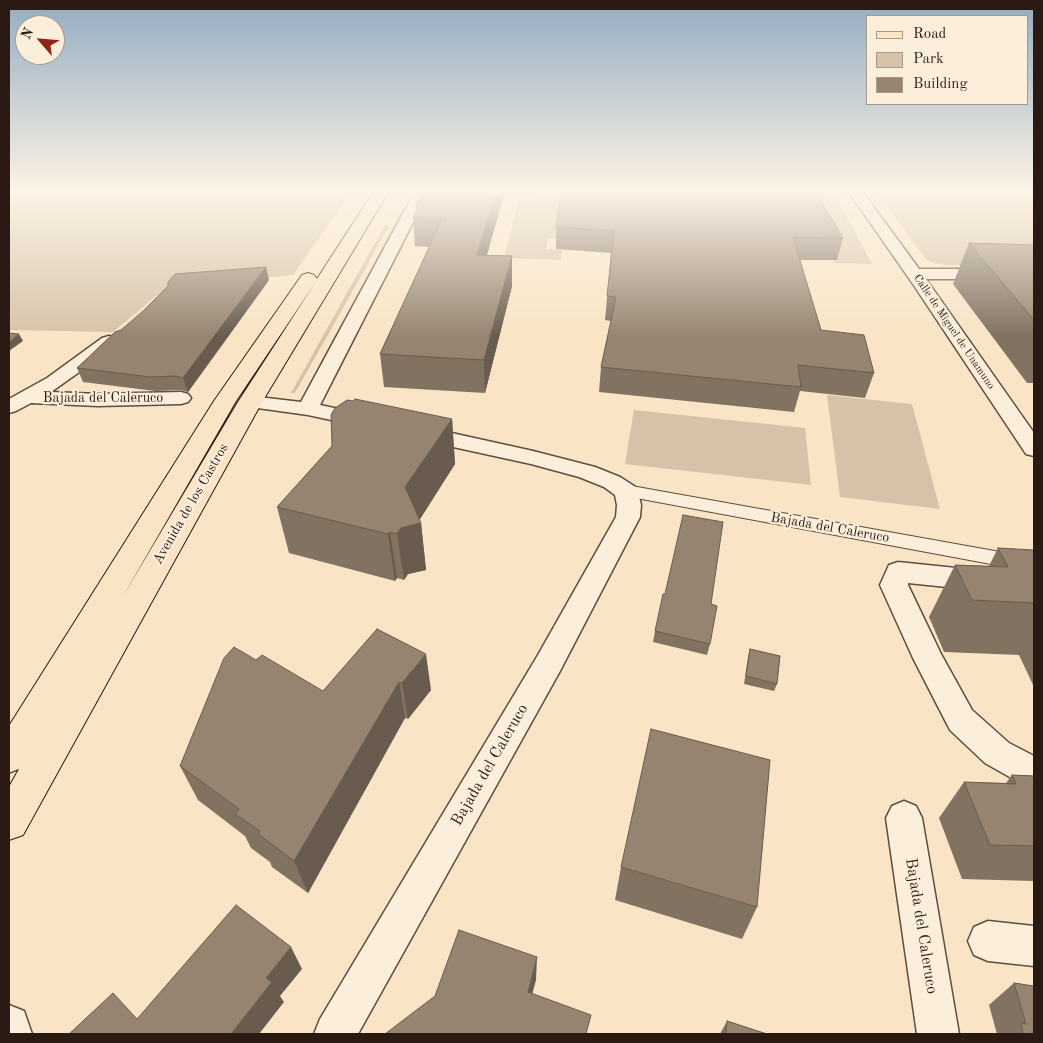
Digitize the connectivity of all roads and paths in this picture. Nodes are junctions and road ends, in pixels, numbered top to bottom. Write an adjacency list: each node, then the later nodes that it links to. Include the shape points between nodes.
1 (333, 240): 16 (main road, Avenida de los Castros, via 225,401)
2 (351, 240): 10 (main road, Avenida de los Castros)
3 (397, 240): 11 (street)
4 (891, 240): 5 (street, Calle de Miguel de Unamuno)
5 (915, 274): 6 (street, via 1013,274); 12 (street, Calle de Miguel de Unamuno)
6 (1034, 278)
7 (121, 334): 9 (street, Bajada del Caleruco, via 70,372)
8 (181, 398): 9 (street, Bajada del Caleruco)
9 (14, 400)
10 (250, 402): 11 (street, Bajada del Caleruco); 20 (main road, Avenida de los Castros)
11 (308, 409): 13 (street, Bajada del Caleruco, via 533,458 586,472)
12 (1034, 449)
13 (626, 491): 14 (street, Bajada del Caleruco); 25 (street, Bajada del Caleruco, via 628,517 549,663)
14 (1034, 565)
15 (1034, 586): 18 (street, via 898,572 894,586 961,720 996,752)
16 (23, 721): 17 (main road, Avenida de los Castros)
17 (9, 757)
18 (1034, 773)
19 (904, 818): 26 (street, Bajada del Caleruco)
20 (9, 822)
21 (988, 941): 22 (street)
22 (1034, 946)
23 (9, 1026): 24 (street)
24 (11, 1034)
25 (334, 1034)
26 (938, 1034)

